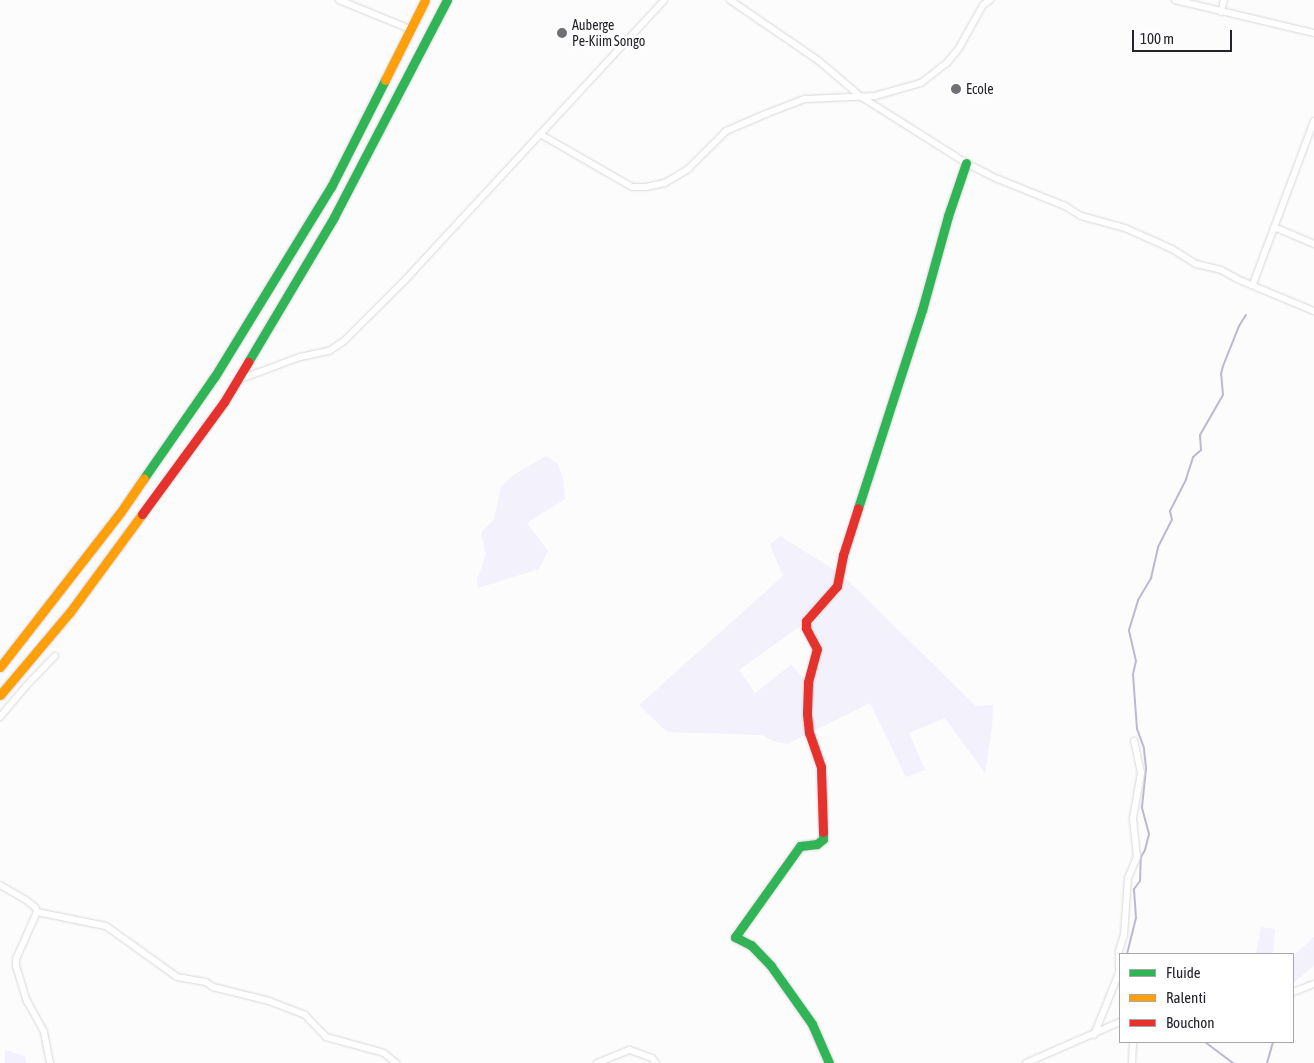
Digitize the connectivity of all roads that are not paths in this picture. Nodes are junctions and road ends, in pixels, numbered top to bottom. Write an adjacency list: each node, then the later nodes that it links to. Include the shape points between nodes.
1 (339, 0): 10 (street)
2 (425, 0): 10 (main road)
3 (447, 0): 20 (main road, via 334,217)
4 (664, 0): 14 (street)
5 (730, 0): 12 (street, via 819,61)
6 (990, 0): 12 (street, via 983,6 959,48 927,79 875,96)
7 (1175, 0): 9 (street)
8 (1224, 0): 9 (street)
9 (1221, 12): 11 (street)
10 (410, 29): 22 (main road, via 331,187 215,376 120,513)
11 (1314, 33)
12 (860, 96): 14 (street, via 805,99 736,126 726,131 688,169 665,182 646,187 632,187 618,181); 15 (street)
13 (1314, 121): 16 (street)
14 (540, 134): 20 (street, via 344,341 329,351 300,357)
15 (966, 163): 18 (street, via 1081,216 1125,228 1172,248 1196,264 1221,270); 38 (main road, via 836,586 806,621 806,628 817,649 808,682 807,713 809,732 820,767 823,839 817,844 800,846 735,937 751,945 777,974 812,1024)
16 (1274, 227): 17 (street); 18 (street)
17 (1314, 244)
18 (1253, 284): 19 (street)
19 (1314, 311)
20 (237, 380): 23 (main road, via 109,561)
21 (55, 656): 24 (street)
22 (0, 668)
23 (0, 695)
24 (0, 717)
25 (1134, 741): 31 (street, via 1141,773 1134,818 1137,857 1128,878 1118,973)
26 (0, 885): 27 (street, via 26,900)
27 (37, 912): 34 (street, via 16,959 16,966 27,1001 44,1032); 35 (street, via 106,926 177,977 206,982 212,987 269,1001 305,1015 326,1037 384,1053)
28 (1314, 984): 29 (street)
29 (1294, 992)
30 (1119, 1022): 31 (street)
31 (1094, 1035): 33 (street)
32 (1133, 1043): 40 (street)
33 (1042, 1060): 39 (street)
34 (50, 1063)
35 (396, 1063)
36 (597, 1063): 37 (street, via 630,1050 652,1058)
37 (656, 1063)
38 (829, 1063)
39 (1026, 1063)
40 (1132, 1063)

